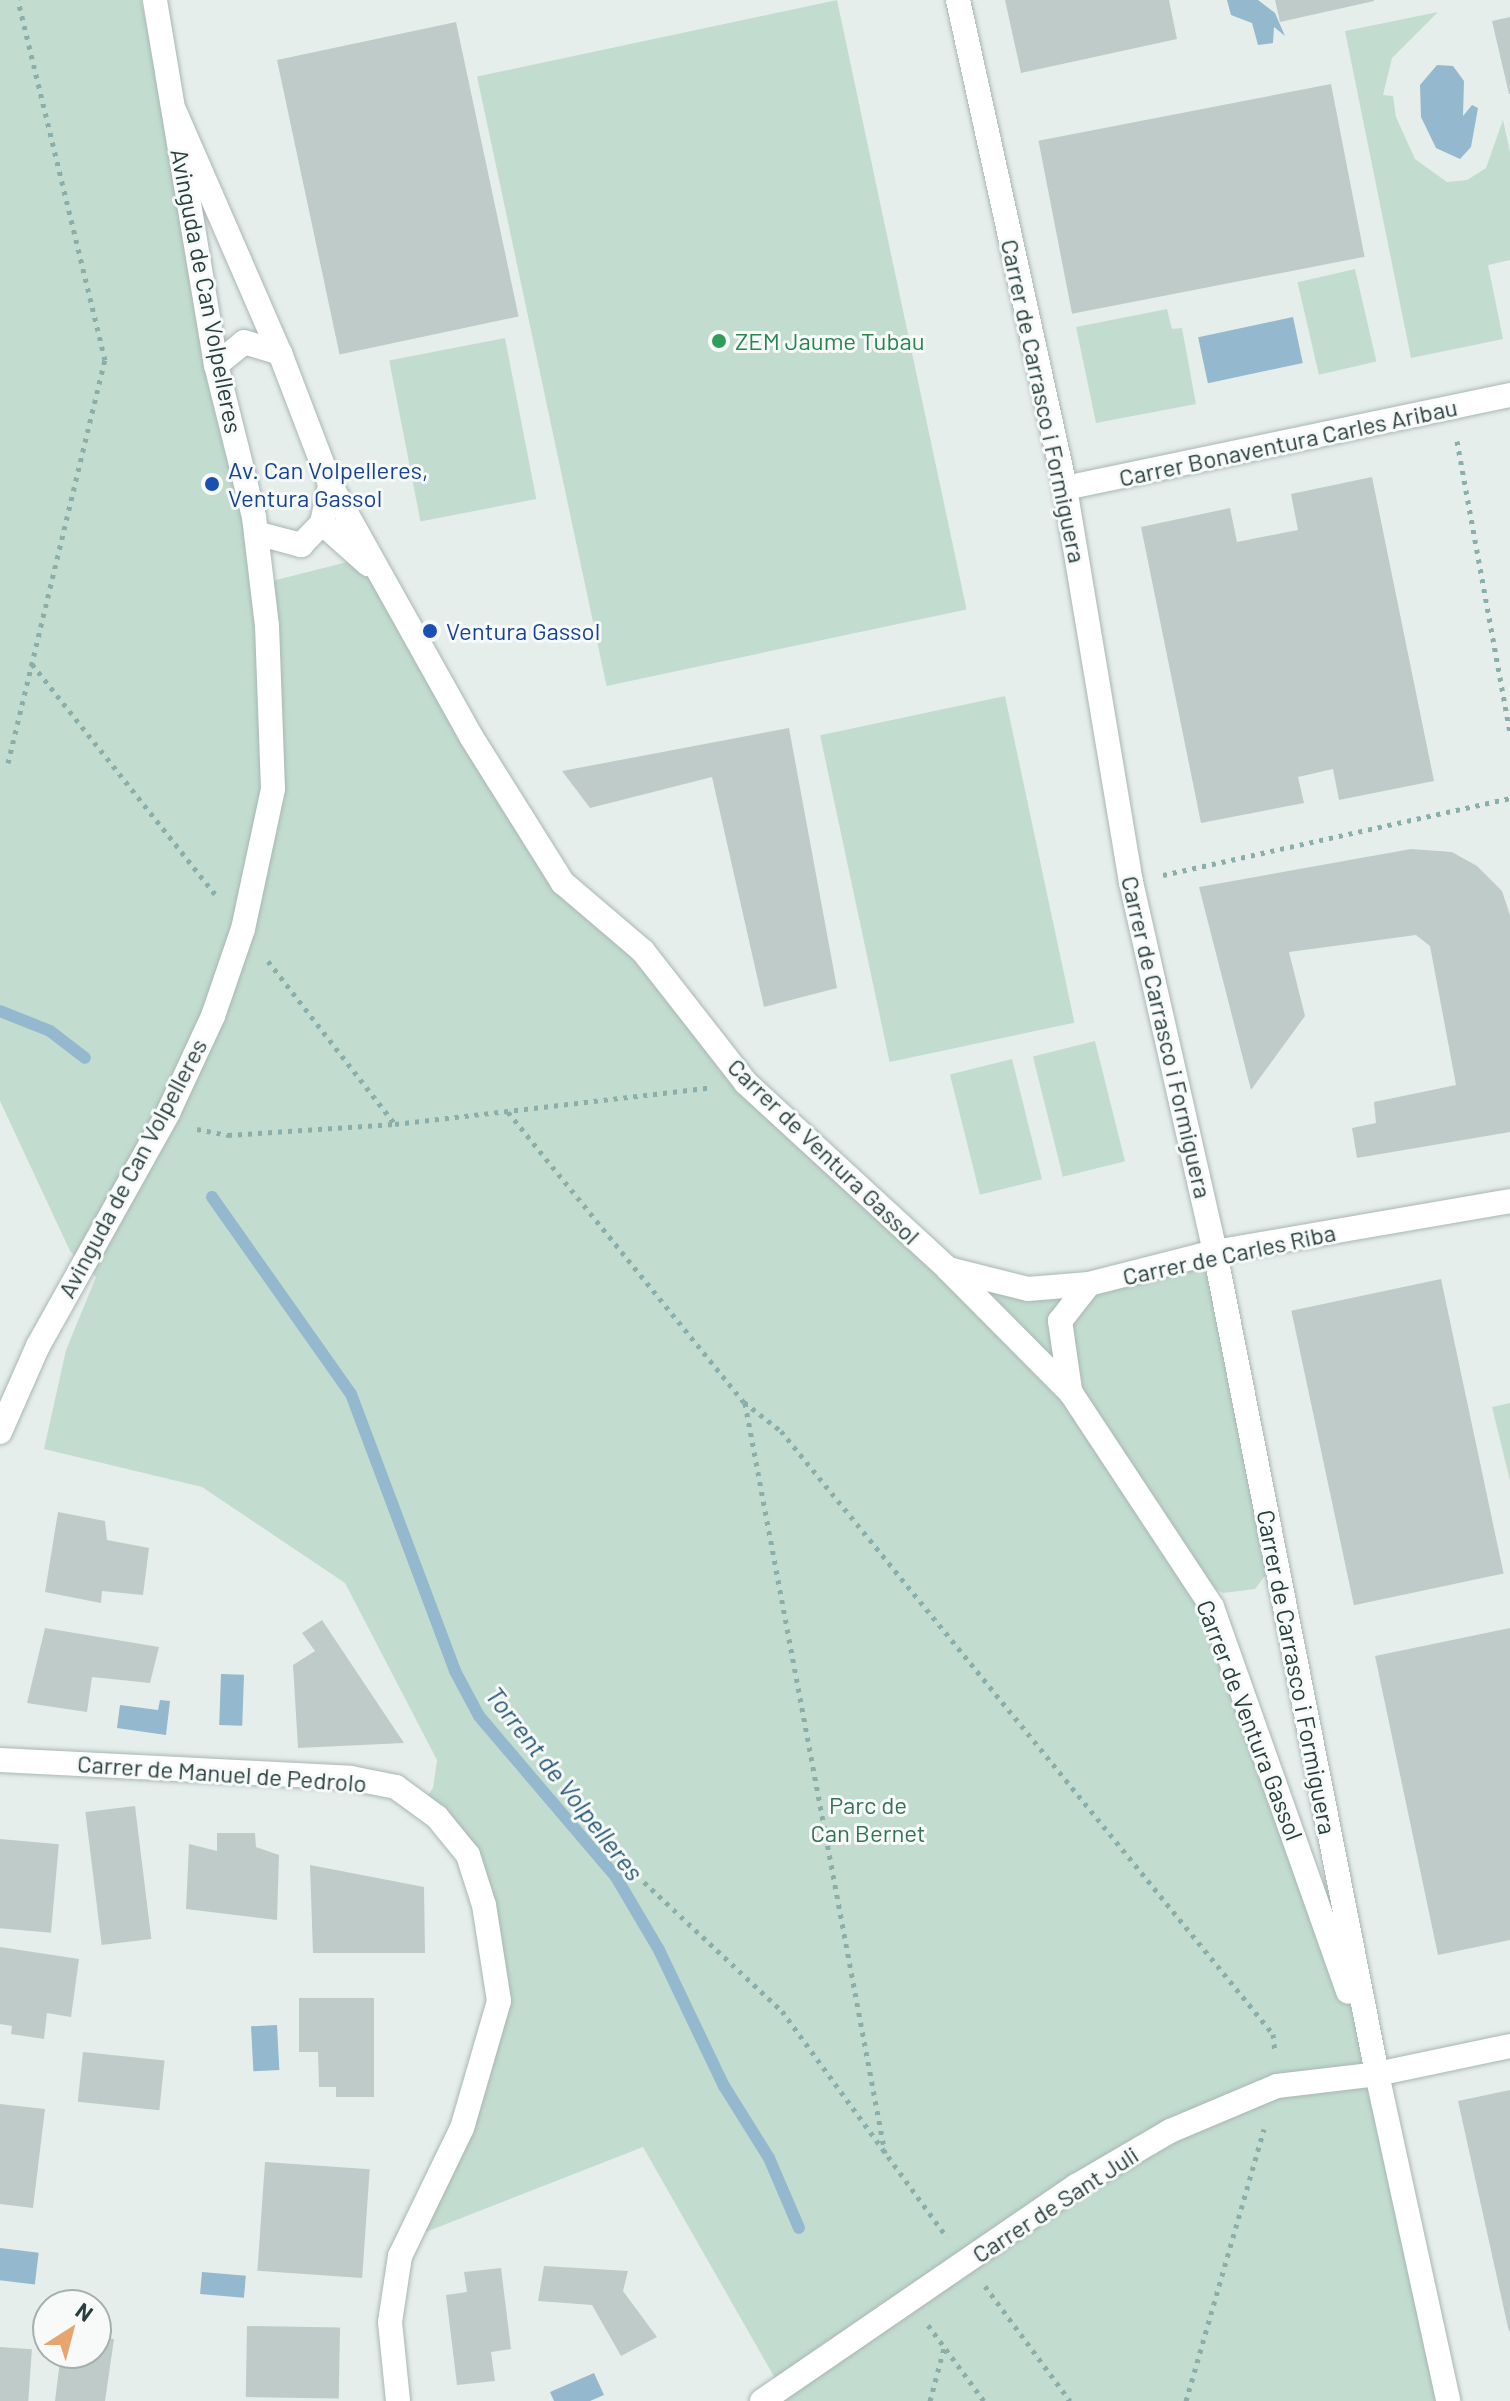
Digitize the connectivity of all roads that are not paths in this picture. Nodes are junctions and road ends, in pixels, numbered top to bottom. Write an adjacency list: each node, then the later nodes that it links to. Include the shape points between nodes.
1 (158, 0): 3 (street, Avinguda de Can Volpelleres)
2 (958, 0): 8 (street, Carrer de Carrasco i Formiguera)
3 (175, 112): 4 (street, Carrer de Ventura Gassol); 5 (street, Avinguda de Can Volpelleres)
4 (280, 353): 5 (street, via 244,342); 7 (street, Carrer de Ventura Gassol)
5 (216, 365): 10 (street, Avinguda de Can Volpelleres)
6 (1510, 395): 8 (street, Carrer Bonaventura Carles Aribau)
7 (330, 484): 9 (street); 11 (street, Carrer de Ventura Gassol)
8 (1065, 488): 13 (street, Carrer de Carrasco i Formiguera, via 1131,882)
9 (322, 523): 10 (street, via 301,545); 11 (street, Carrer de Ventura Gassol)
10 (256, 533): 17 (street, Avinguda de Can Volpelleres, via 267,626 273,789 243,929 213,1016 168,1113 38,1346)
11 (384, 579): 14 (street, Carrer de Ventura Gassol, via 472,738 563,883 643,951 746,1083)
12 (1510, 1201): 13 (street, Carrer de Carles Riba)
13 (1215, 1252): 15 (street, Carrer de Carles Riba); 20 (street, Carrer de Carrasco i Formiguera)
14 (948, 1269): 15 (street, Carrer de Carles Riba, via 1028,1289); 16 (street, Carrer de Ventura Gassol)
15 (1089, 1284): 16 (street, Carrer de Ventura Gassol, via 1060,1321)
16 (1071, 1393): 20 (street, Carrer de Ventura Gassol, via 1212,1607)
17 (0, 1432)
18 (0, 1760): 21 (street, Carrer de Manuel de Pedrolo, via 351,1778 396,1787 437,1817 468,1855 484,1905 499,2001 462,2128 400,2256 390,2322)
19 (1510, 2046): 20 (street, Carrer de Sant Juli)
20 (1377, 2074): 22 (street, Carrer de Sant Juli, via 1277,2086 1170,2131 1076,2186); 23 (street)
21 (398, 2401)
22 (762, 2401)
23 (1448, 2401)

